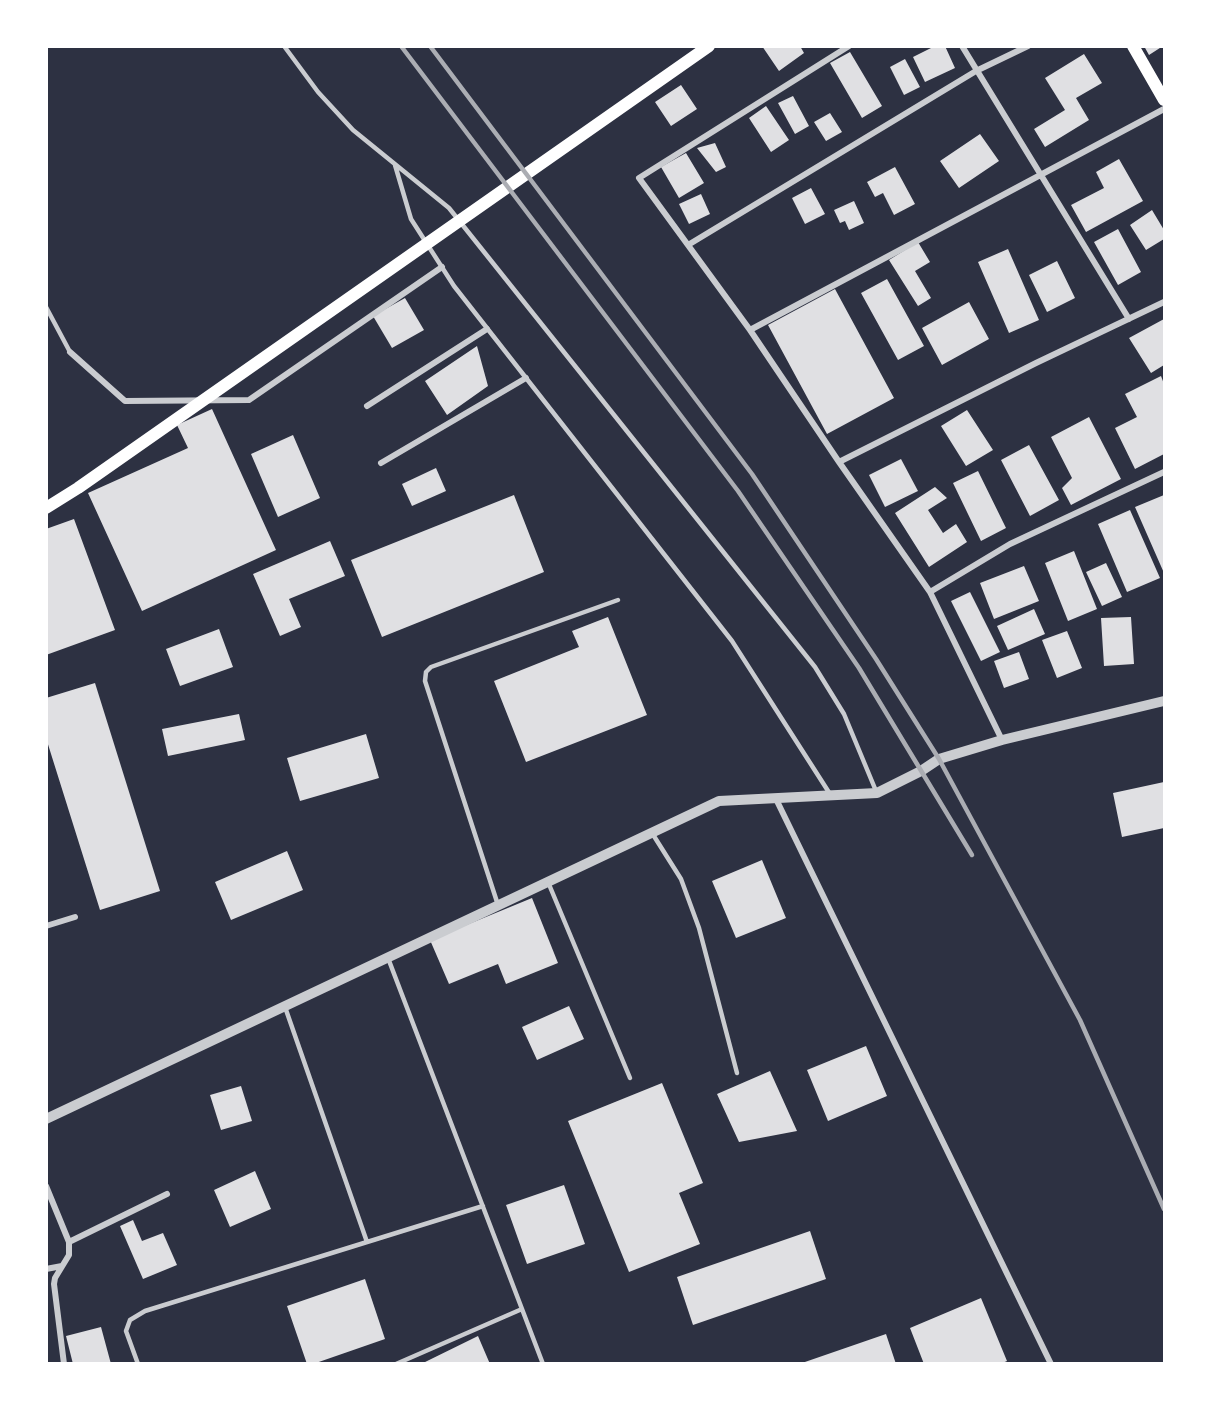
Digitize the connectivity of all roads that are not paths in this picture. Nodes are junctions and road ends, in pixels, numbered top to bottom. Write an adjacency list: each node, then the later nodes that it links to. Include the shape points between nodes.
1 (284, 46): 10 (lane, via 318,92)
2 (709, 46): 25 (main road)
3 (849, 46): 12 (street, via 639,178)
4 (962, 46): 7 (street)
5 (1028, 46): 7 (street)
6 (1133, 46): 8 (main road)
7 (976, 71): 11 (street); 12 (street)
8 (1164, 100)
9 (1164, 109): 11 (street)
10 (395, 165): 13 (lane, via 411,219); 30 (lane, via 449,208 815,668 844,714)
11 (1040, 176): 16 (street); 18 (street)
12 (688, 245): 18 (street)
13 (442, 267): 17 (lane); 19 (street, via 249,400 125,401)
14 (1164, 302): 16 (street)
15 (46, 307): 19 (lane)
16 (1130, 319): 22 (street)
17 (488, 328): 20 (lane); 21 (street)
18 (750, 330): 22 (street)
19 (70, 352)
20 (526, 378): 23 (street); 31 (lane, via 732,641)
21 (367, 405)
22 (839, 462): 26 (street)
23 (381, 463)
24 (1164, 472): 26 (street, via 1010,544)
25 (46, 508)
26 (930, 592): 29 (street)
27 (618, 600): 35 (lane, via 426,672 425,681)
28 (1164, 701): 29 (street)
29 (1002, 740): 30 (street, via 939,759)
30 (877, 794): 31 (street)
31 (831, 796): 32 (street)
32 (776, 799): 33 (street, via 718,801); 55 (street)
33 (652, 832): 34 (street); 40 (lane, via 681,879 699,928)
34 (548, 882): 35 (street); 41 (lane)
35 (498, 905): 38 (street)
36 (75, 917): 37 (street)
37 (46, 926)
38 (388, 958): 39 (street); 45 (lane)
39 (285, 1007): 42 (street); 47 (lane)
40 (737, 1072)
41 (630, 1078)
42 (46, 1119)
43 (46, 1186): 46 (street)
44 (167, 1194): 46 (street)
45 (483, 1206): 47 (lane); 50 (lane)
46 (69, 1242): 48 (street, via 69,1255)
47 (367, 1242): 52 (lane, via 145,1311 130,1320 126,1331)
48 (62, 1266): 49 (street); 51 (street, via 54,1284)
49 (46, 1269)
50 (522, 1309): 53 (lane); 54 (lane)
51 (64, 1364)
52 (138, 1364)
53 (396, 1364)
54 (543, 1364)
55 (1051, 1364)

